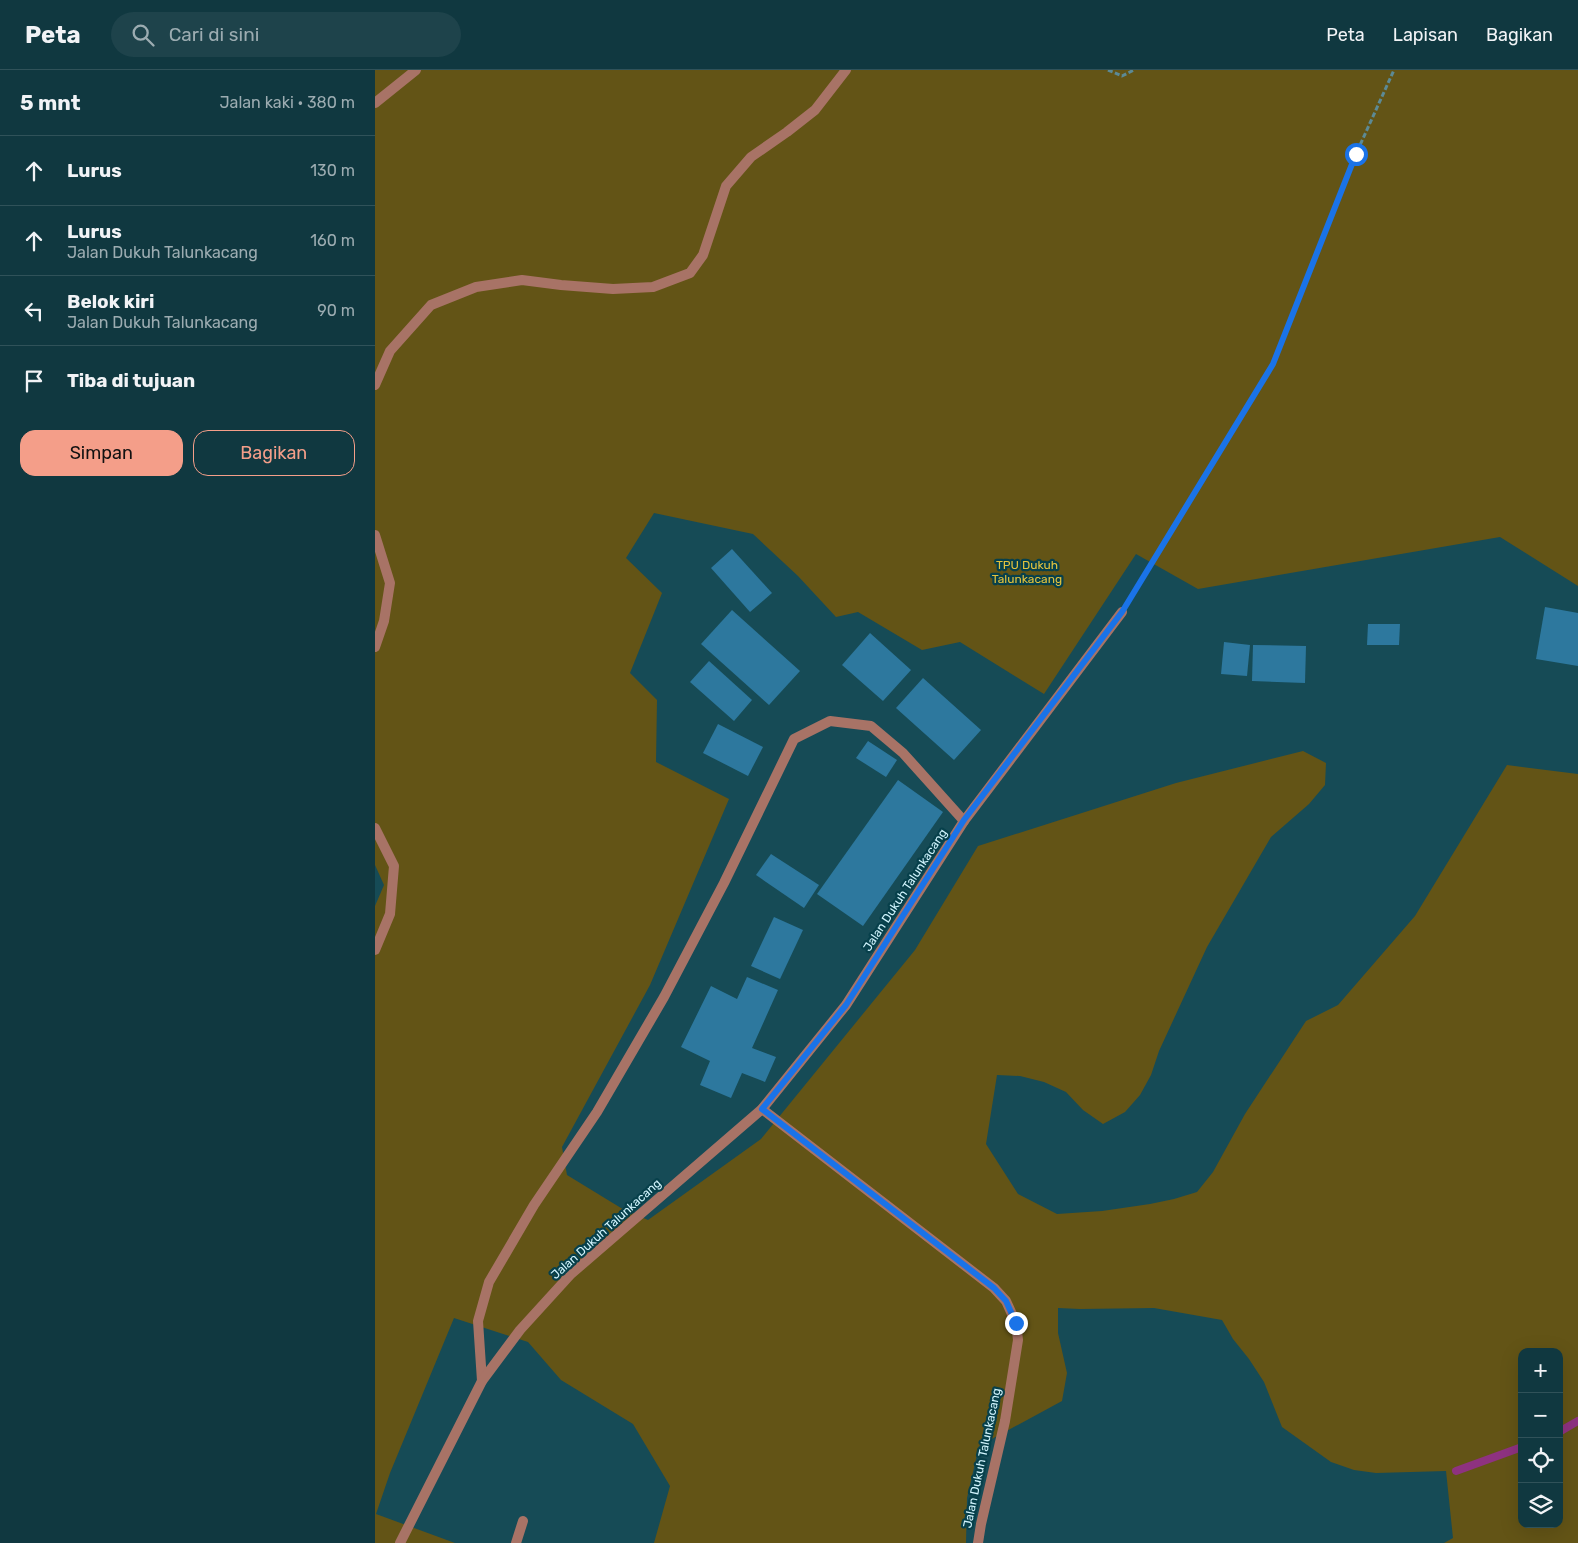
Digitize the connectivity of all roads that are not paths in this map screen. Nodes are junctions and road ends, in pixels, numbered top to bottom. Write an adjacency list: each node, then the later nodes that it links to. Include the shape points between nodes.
1 (416, 70): 3 (street)
2 (846, 70): 4 (street, via 815,110 751,157 726,186 703,255 690,273 653,287 613,289 522,280 476,287 431,306 390,351)
3 (375, 103)
4 (375, 385)
5 (375, 535): 7 (street, via 390,583 384,620)
6 (1122, 612): 8 (street, Jalan Dukuh Talunkacang)
7 (375, 647)
8 (964, 820): 11 (street, Jalan Dukuh Talunkacang, via 846,1005); 12 (street, via 903,753 871,726 830,721 794,739 664,997 597,1112 534,1205 489,1282 478,1321)
9 (375, 828): 10 (street, via 394,866 391,914)
10 (375, 950)
11 (762, 1109): 12 (street, Jalan Dukuh Talunkacang, via 571,1274 520,1330); 16 (street, Jalan Dukuh Talunkacang, via 994,1288 1006,1301 1016,1323 1018,1340 1005,1422)
12 (482, 1381): 14 (street, Jalan Dukuh Talunkacang)
13 (523, 1521): 15 (street)
14 (400, 1543)
15 (516, 1543)
16 (977, 1543)

